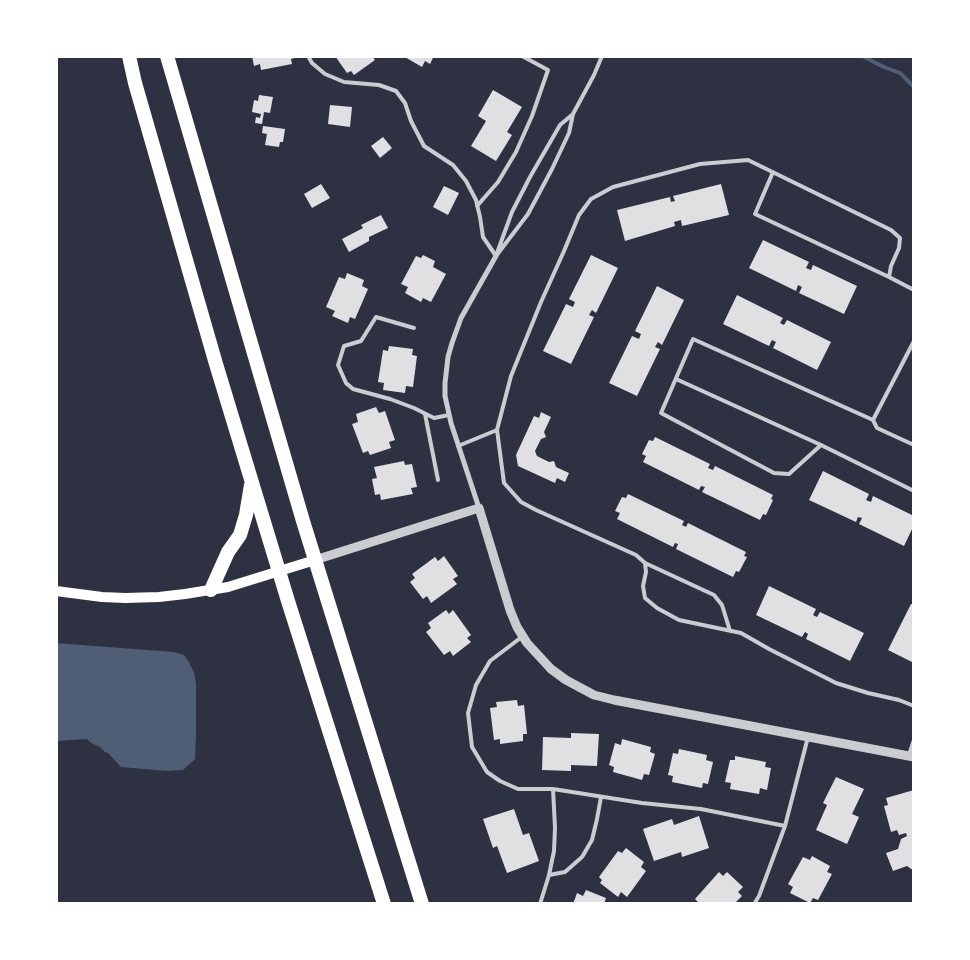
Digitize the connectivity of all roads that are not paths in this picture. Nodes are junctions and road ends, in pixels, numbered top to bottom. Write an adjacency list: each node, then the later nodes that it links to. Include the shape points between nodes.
1 (129, 56): 23 (highway)
2 (167, 56): 26 (highway)
3 (308, 56): 8 (lane, via 325,74 344,82 379,85 396,91 405,103 424,146 453,165 466,181)
4 (522, 56): 8 (lane, via 548,70 516,152 498,182)
5 (602, 56): 6 (lane)
6 (573, 114): 9 (lane, via 569,133 528,214); 9 (lane, via 560,125 530,177 512,212)
7 (773, 172): 10 (lane, via 891,230 900,238); 10 (lane, via 755,214); 18 (lane, via 748,160 700,164 613,187 591,199 579,215 541,302 511,376)
8 (477, 206): 9 (lane, via 483,237)
9 (496, 256): 16 (street, via 461,318 452,343 445,383)
10 (890, 277): 11 (lane)
11 (914, 290)
12 (414, 328): 15 (lane, via 376,317 361,342 344,346 338,365 346,383 353,389 390,399)
13 (914, 341): 17 (lane)
14 (676, 379): 17 (lane, via 693,339); 19 (lane); 19 (lane, via 661,413 774,473 789,474)
15 (425, 414): 16 (lane, via 434,418); 22 (lane)
16 (449, 415): 21 (street)
17 (873, 420): 20 (lane, via 878,428)
18 (497, 430): 21 (lane); 27 (lane, via 504,483 521,502 636,555)
19 (821, 445): 24 (lane)
20 (914, 445)
21 (458, 446): 25 (street)
22 (438, 480)
23 (252, 482): 28 (highway); 29 (highway, via 240,535 228,552)
24 (914, 491)
25 (479, 508): 26 (street); 32 (street, via 510,610)
26 (316, 560): 28 (main road); 42 (highway)
27 (645, 563): 31 (lane, via 714,595 722,605); 31 (lane, via 645,598 656,608 679,620)
28 (279, 571): 29 (main road); 41 (highway)
29 (211, 590): 30 (main road, via 142,598)
30 (56, 591)
31 (730, 631): 33 (lane, via 741,633 836,683)
32 (523, 636): 34 (street, via 551,669 594,695); 37 (lane, via 490,661 476,685 468,713 472,747 487,772 500,781 518,789)
33 (914, 706)
34 (808, 737): 36 (street); 39 (lane)
35 (914, 740): 36 (lane)
36 (911, 756)
37 (553, 790): 38 (lane); 40 (lane, via 554,851)
38 (600, 797): 39 (lane, via 701,809); 40 (lane, via 592,840 582,857 565,872)
39 (785, 826): 44 (lane)
40 (549, 875): 43 (lane)
41 (384, 904)
42 (422, 904)
43 (540, 904)
44 (754, 904)

